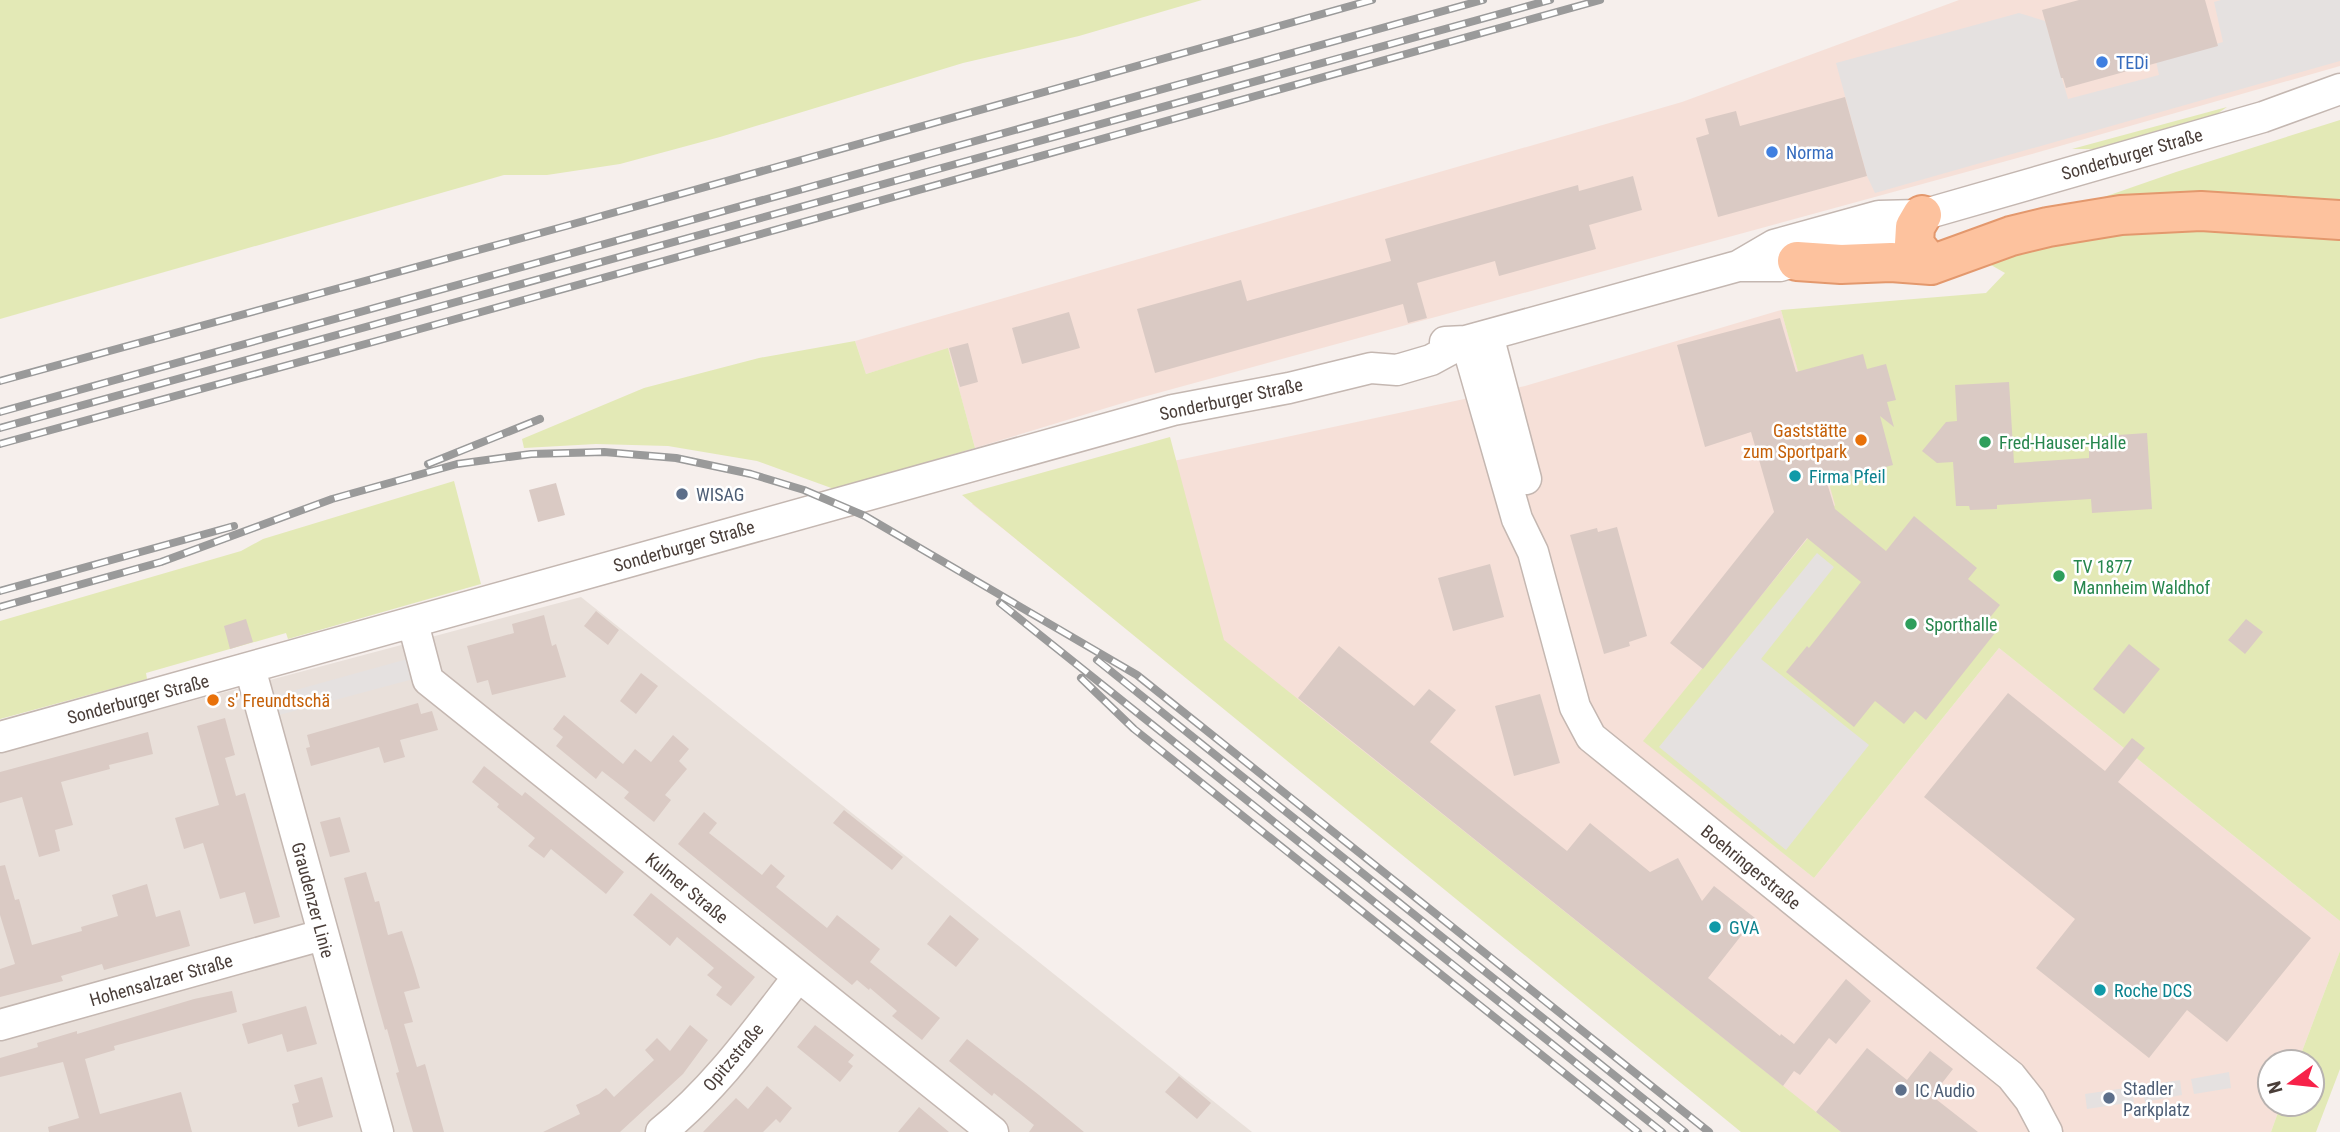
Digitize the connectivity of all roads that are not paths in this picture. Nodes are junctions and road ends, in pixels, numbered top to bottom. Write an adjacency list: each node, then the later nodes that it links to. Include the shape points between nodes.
1 (2340, 89): 2 (street, Sonderburger Straße, via 2263,117)
2 (1922, 215): 4 (street, Sonderburger Straße, via 1884,236); 5 (main road, via 1915,227 1914,244); 6 (street, Sonderburger Straße, via 1879,216 1813,234 1774,245)
3 (2340, 220): 5 (main road, via 2201,211 2120,215 2024,233)
4 (1797, 261): 5 (main road); 6 (street, Sonderburger Straße, via 1780,266)
5 (1931, 265)
6 (1738, 266): 7 (street, Sonderburger Straße)
7 (1477, 338): 8 (street, Sonderburger Straße, via 1432,360 1397,370 1371,368 1173,410); 17 (street, Boehringerstraße, via 1532,503 1532,552 1575,707 1591,737 2011,1076 2031,1100)
8 (413, 622): 9 (street, Sonderburger Straße); 12 (street, Kulmer Straße, via 428,680)
9 (250, 668): 10 (street, Sonderburger Straße); 11 (street, Graudenzer Linie)
10 (0, 737)
11 (322, 935): 13 (street, Hohensalzaer Straße); 14 (street, Graudenzer Linie)
12 (799, 977): 15 (street, Opitzstraße, via 725,1069); 16 (street, Kulmer Straße)
13 (0, 1025)
14 (378, 1132)
15 (661, 1132)
16 (993, 1132)
17 (2047, 1132)

